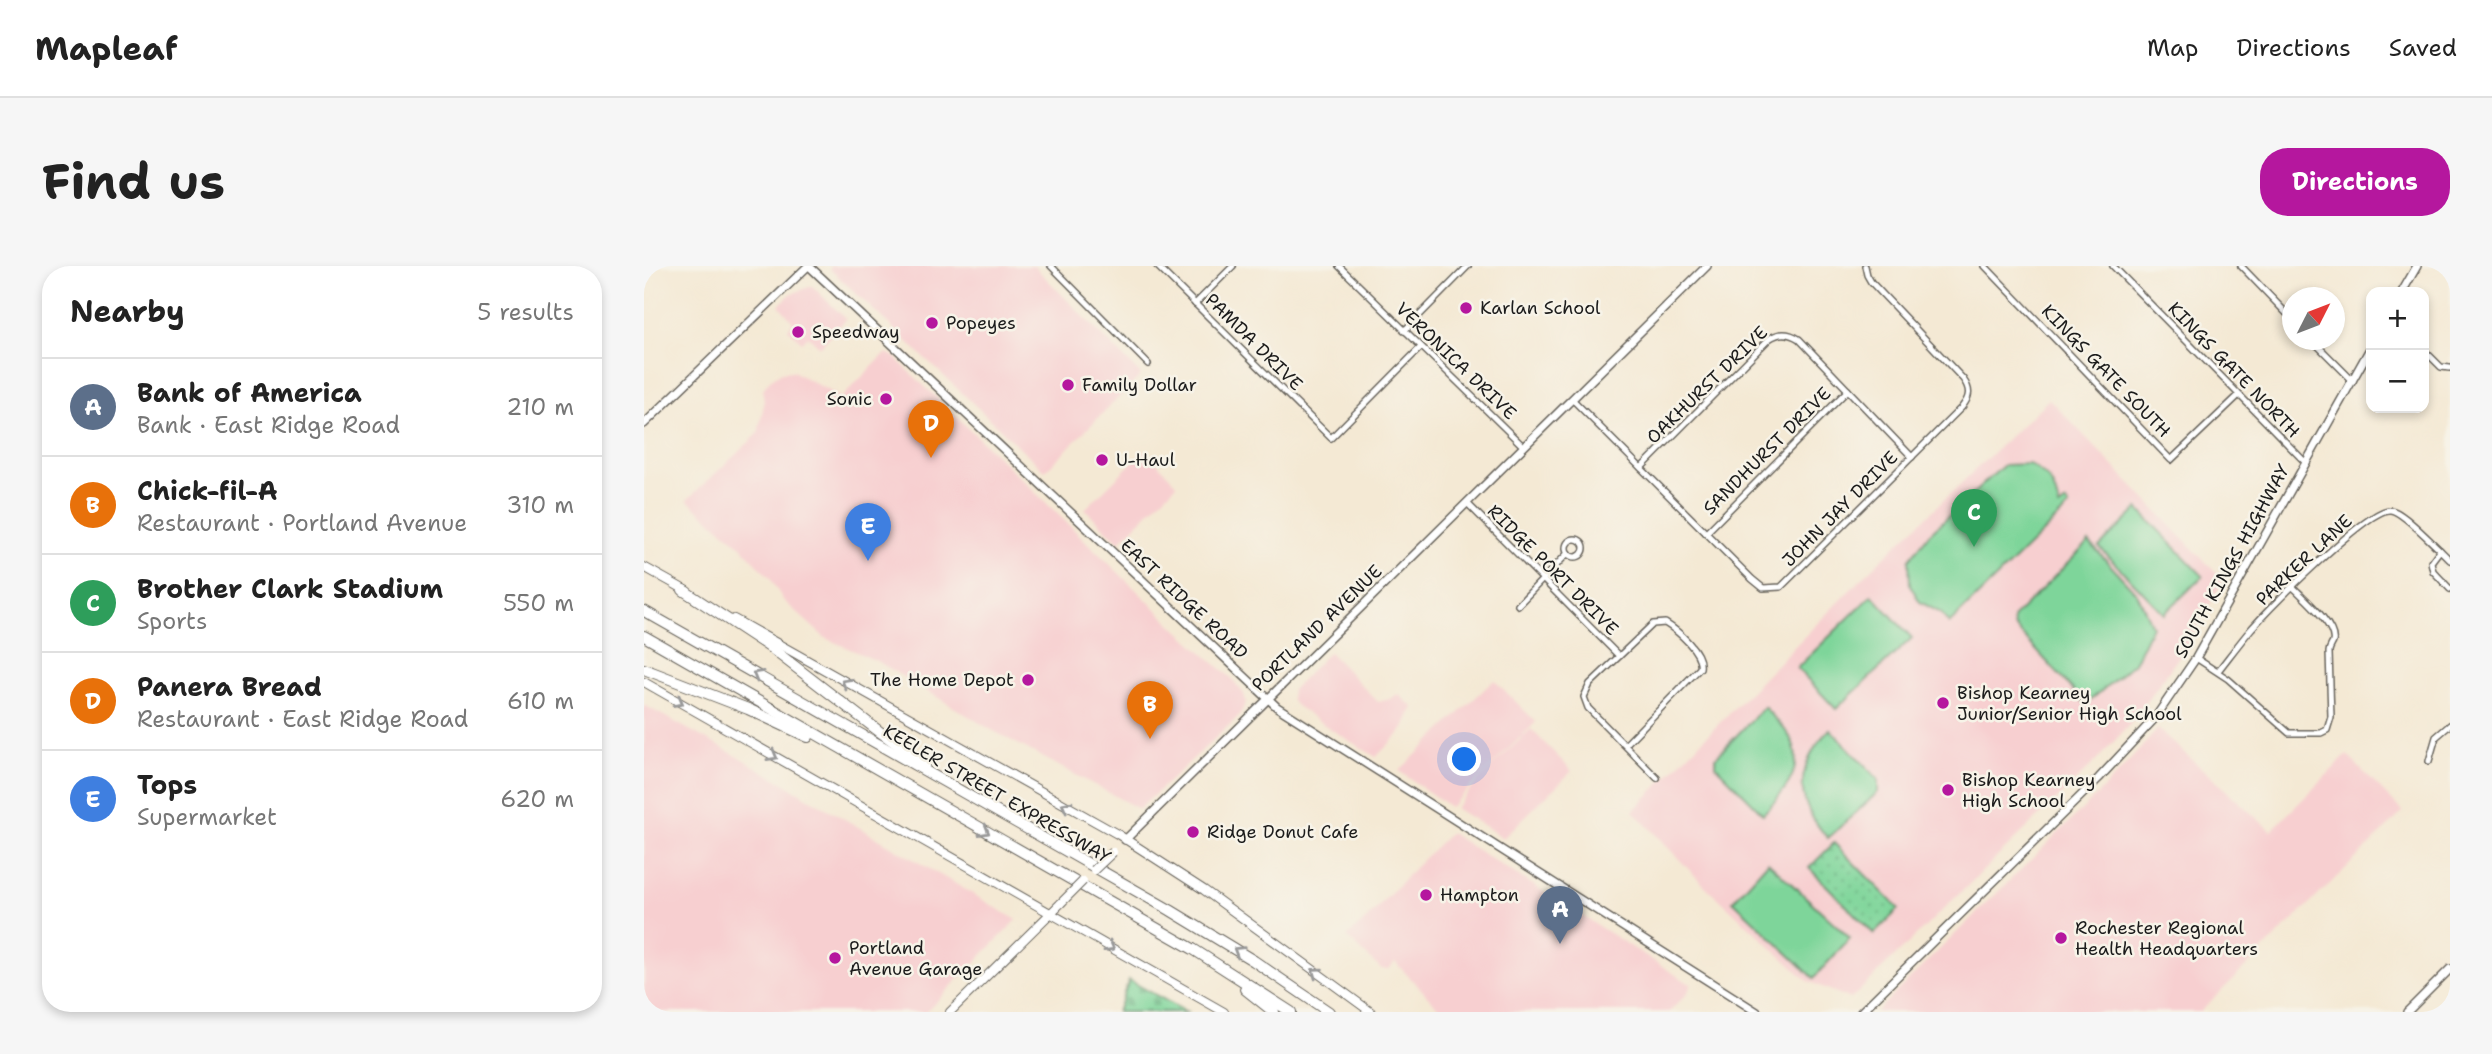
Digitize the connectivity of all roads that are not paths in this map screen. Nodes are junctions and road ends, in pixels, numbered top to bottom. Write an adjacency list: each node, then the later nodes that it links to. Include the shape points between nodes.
1 (808, 266): 27 (main road); 50 (main road, EAST RIDGE ROAD)
2 (1051, 266): 21 (street)
3 (1157, 266): 14 (street, PAMDA DRIVE)
4 (1233, 266): 14 (street)
5 (1339, 266): 16 (street, VERONICA DRIVE)
6 (1468, 266): 16 (street)
7 (1707, 266): 26 (main road, PORTLAND AVENUE)
8 (1865, 266): 29 (street, JOHN JAY DRIVE, via 1871,282 1968,385 1966,401)
9 (1985, 266): 25 (street, KINGS GATE SOUTH, via 2171,460)
10 (2113, 266): 25 (street, KINGS GATE NORTH)
11 (2241, 266): 15 (street)
12 (2417, 266): 13 (main road)
13 (2405, 287)
14 (1195, 304): 17 (street, PAMDA DRIVE, via 1331,438)
15 (2282, 309)
16 (1404, 331): 17 (street, VERONICA DRIVE)
17 (1421, 347): 28 (street, VERONICA DRIVE)
18 (2322, 350): 23 (street)
19 (2369, 350): 23 (main road, SOUTH KINGS HIGHWAY)
20 (2429, 355): 22 (street, via 2441,367)
21 (1148, 364)
22 (2450, 368)
23 (2353, 381): 30 (main road, SOUTH KINGS HIGHWAY)
24 (1848, 390): 29 (street, OAKHURST DRIVE); 31 (street, OAKHURST DRIVE, via 1799,339 1788,333 1775,335); 33 (street, SANDHURST DRIVE)
25 (2238, 396): 30 (street, KINGS GATE NORTH)
26 (1572, 399): 28 (main road, PORTLAND AVENUE); 31 (street, JOHN JAY DRIVE)
27 (644, 424)
28 (1524, 447): 32 (main road, PORTLAND AVENUE)
29 (1912, 457): 33 (street, JOHN JAY DRIVE, via 1776,589 1758,585)
30 (2306, 463): 46 (main road, SOUTH KINGS HIGHWAY)
31 (1641, 468): 33 (street, JOHN JAY DRIVE)
32 (1467, 503): 38 (street, RIDGE PORT DRIVE); 50 (main road, PORTLAND AVENUE)
33 (1706, 533)
34 (2440, 550): 36 (street, PARKER LANE); 39 (street, PARKER LANE, via 2396,511 2385,510 2346,537); 40 (street, via 2431,567)
35 (1568, 553): 38 (street)
36 (2450, 560)
37 (644, 567): 41 (main road)
38 (1542, 580): 42 (street); 45 (street, RIDGE PORT DRIVE)
39 (2293, 587): 48 (street, PARKER LANE); 48 (street, via 2333,634 2329,652 2332,717 2327,730 2288,733)
40 (2450, 589)
41 (683, 590): 56 (highway, via 771,648 906,751); 57 (main road, one-way to 41)
42 (1518, 605)
43 (644, 611): 56 (highway, KEELER STREET EXPRESSWAY, one-way to 43)
44 (644, 636): 55 (highway, KEELER STREET EXPRESSWAY)
45 (1619, 656): 52 (street, via 1587,687 1584,697 1588,708); 52 (street, via 1661,621 1672,627 1701,662 1695,675)
46 (2196, 658): 48 (street); 68 (main road, SOUTH KINGS HIGHWAY, via 2134,741)
47 (644, 669): 55 (highway, via 778,722)
48 (2218, 671)
49 (644, 682): 58 (main road, one-way to 58)
50 (1267, 699): 57 (main road, PORTLAND AVENUE); 67 (main road, EAST RIDGE ROAD)
51 (2450, 725): 53 (street, via 2436,737)
52 (1625, 745): 54 (street)
53 (2429, 761)
54 (1657, 778)
55 (926, 797): 59 (highway, KEELER STREET EXPRESSWAY, one-way to 59)
56 (1008, 818): 65 (highway, KEELER STREET EXPRESSWAY, one-way to 56, via 1201,929)
57 (1125, 840): 58 (main road, PORTLAND AVENUE, bridge); 66 (main road, one-way to 57, via 1205,890)
58 (1050, 913): 61 (main road, PORTLAND AVENUE); 62 (main road, one-way to 62)
59 (1182, 943): 63 (highway); 64 (highway, KEELER STREET EXPRESSWAY)
60 (2450, 969): 69 (main road)
61 (950, 1012)
62 (1224, 1012)
63 (1274, 1012)
64 (1291, 1012)
65 (1331, 1012)
66 (1371, 1012)
67 (1757, 1012)
68 (1861, 1012)
69 (2407, 1012)

